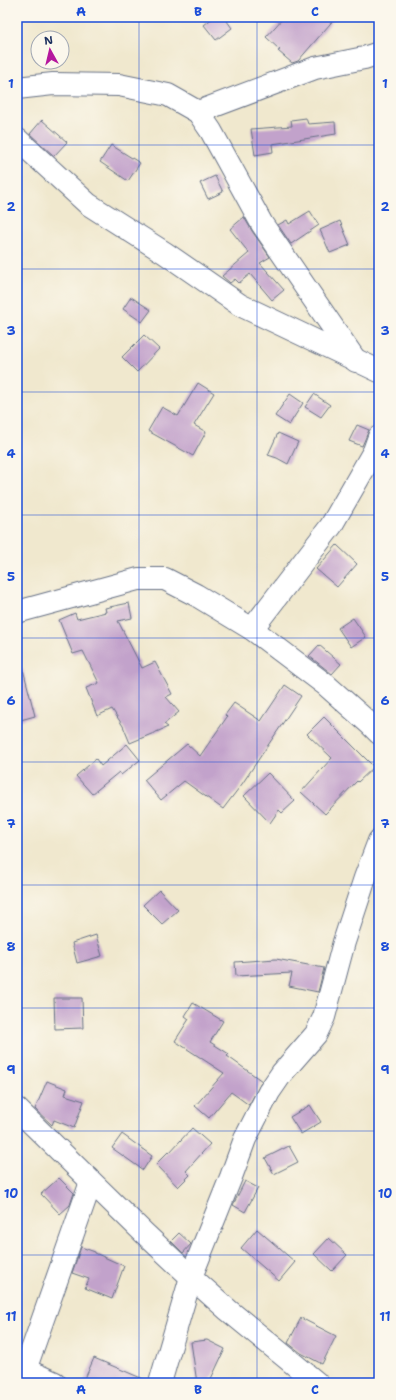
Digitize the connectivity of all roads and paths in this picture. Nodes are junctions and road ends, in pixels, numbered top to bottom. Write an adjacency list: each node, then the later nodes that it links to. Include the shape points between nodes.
1 (379, 53): 3 (street, via 315,68)
2 (17, 88): 3 (street, via 52,84 119,85 168,95)
3 (198, 112): 5 (street, via 262,224)
4 (17, 139): 5 (street, via 88,204 240,305)
5 (356, 361): 6 (street)
6 (379, 371)
7 (379, 437): 9 (street, via 374,451 331,526)
8 (17, 612): 9 (street, via 138,579 165,579)
9 (252, 629): 10 (street, via 326,686)
10 (379, 733)
11 (379, 841): 14 (street, via 344,942 324,1016 316,1034 282,1073 256,1115)
12 (17, 1109): 13 (street)
13 (92, 1182): 14 (street); 15 (street)
14 (191, 1277): 17 (street); 18 (street)
15 (21, 1368): 16 (street)
16 (55, 1383)
17 (160, 1383)
18 (317, 1383)

